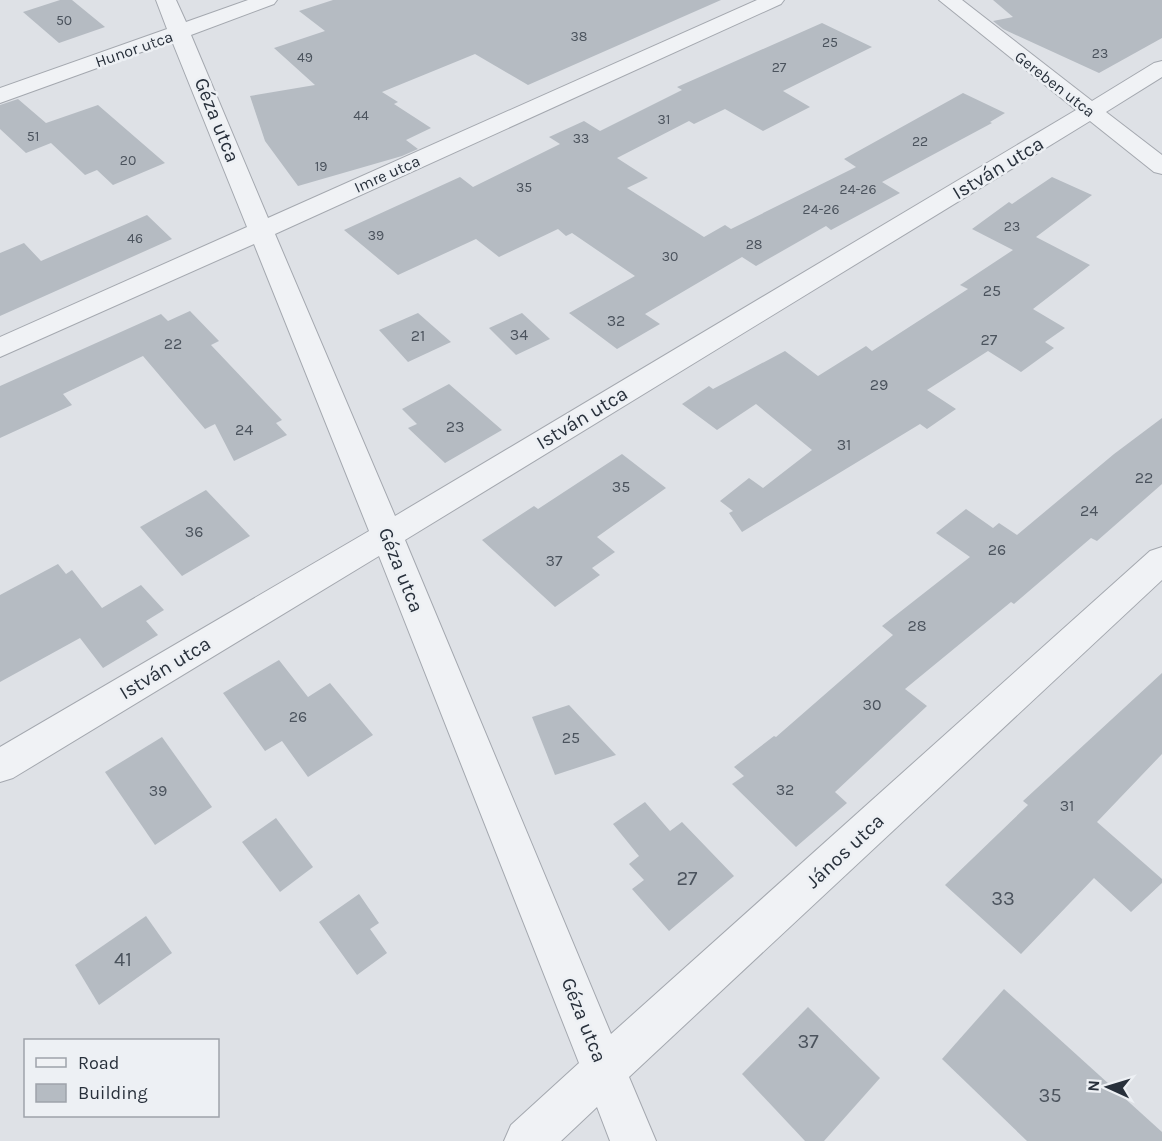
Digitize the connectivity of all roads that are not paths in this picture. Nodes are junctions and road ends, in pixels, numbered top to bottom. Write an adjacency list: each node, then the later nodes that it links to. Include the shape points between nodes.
1 (166, 0): 5 (street, Géza utca)
2 (267, 0): 5 (street, Hunor utca)
3 (774, 0): 10 (street, Imre utca)
4 (950, 0): 8 (street, Gereben utca)
5 (181, 33): 7 (street, Hunor utca); 10 (street, Géza utca)
6 (1162, 68): 8 (street, István utca)
7 (0, 96)
8 (1090, 112): 9 (street, Gereben utca); 12 (street, István utca)
9 (1162, 166)
10 (262, 229): 11 (street, Imre utca); 12 (street, Géza utca)
11 (0, 348)
12 (387, 536): 14 (street, István utca); 15 (street, Géza utca)
13 (1162, 560): 15 (street, János utca)
14 (0, 766)
15 (605, 1072): 16 (street, János utca); 17 (street, Géza utca)
16 (527, 1141)
17 (633, 1141)

